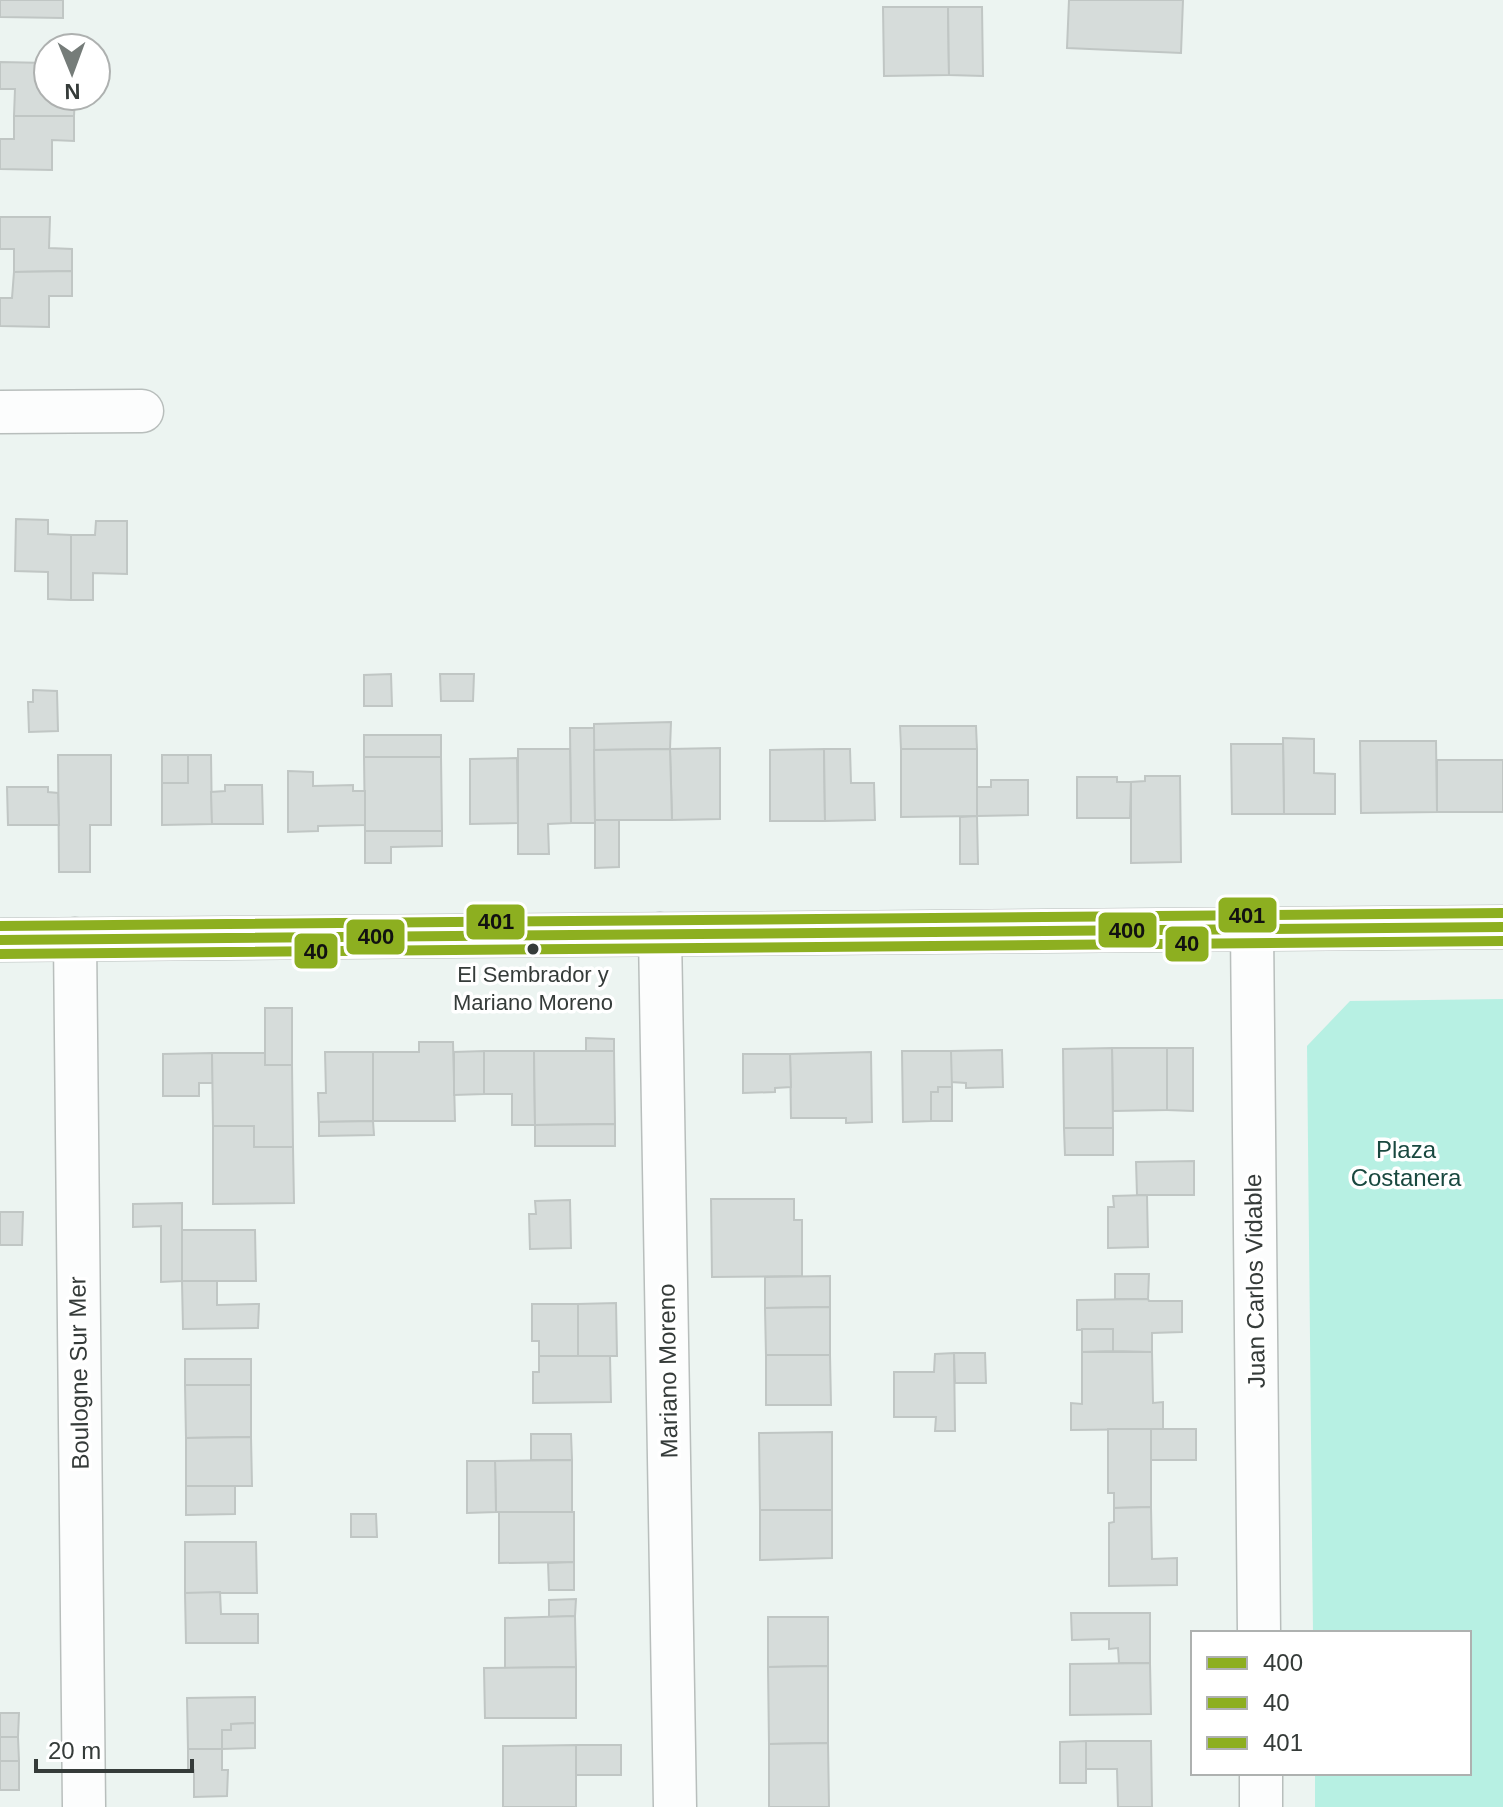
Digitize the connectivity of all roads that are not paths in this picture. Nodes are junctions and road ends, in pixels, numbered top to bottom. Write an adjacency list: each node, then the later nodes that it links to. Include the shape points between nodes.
1 (142, 411): 2 (street)
2 (0, 412)
3 (1503, 927): 4 (street)
4 (1252, 929): 5 (street); 8 (street, Juan Carlos Vidable)
5 (660, 934): 6 (street); 11 (street, Mariano Moreno)
6 (75, 939): 7 (street); 10 (street, Boulogne Sur Mer)
7 (0, 940)
8 (1259, 1631)
9 (1261, 1775): 12 (street)
10 (84, 1807)
11 (675, 1807)
12 (1261, 1807)

